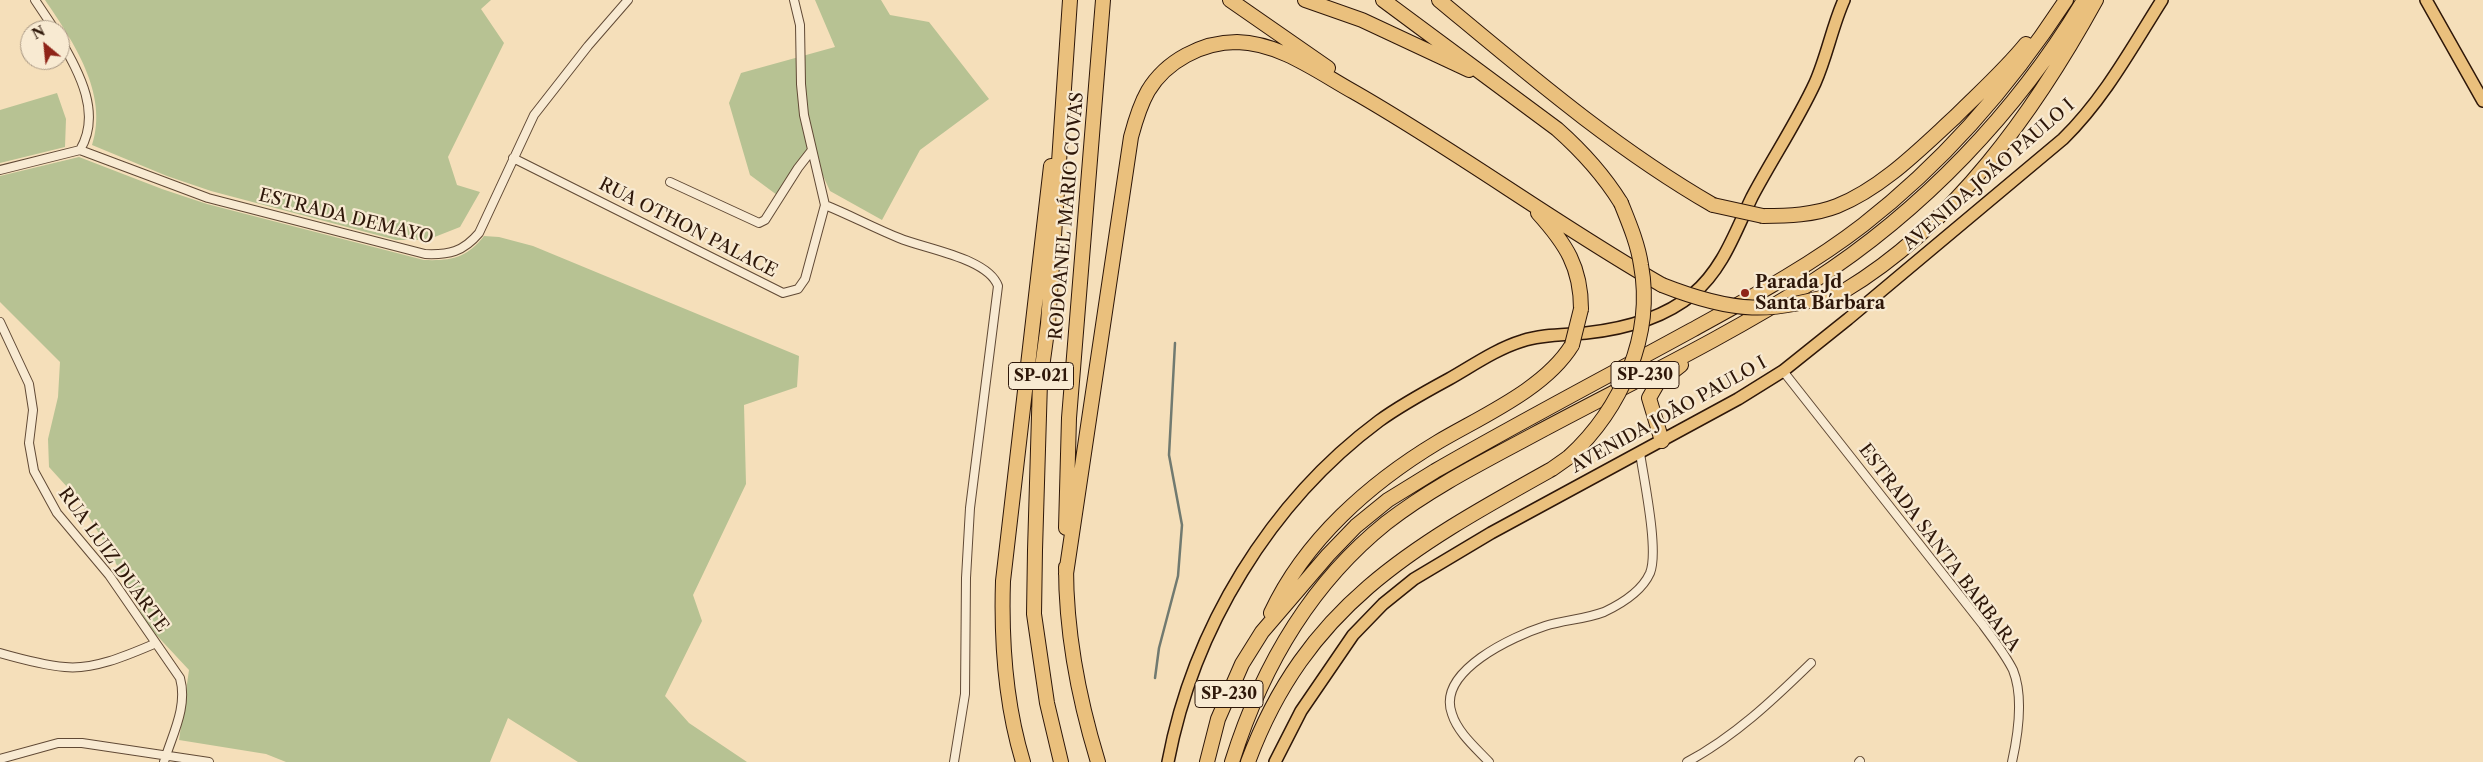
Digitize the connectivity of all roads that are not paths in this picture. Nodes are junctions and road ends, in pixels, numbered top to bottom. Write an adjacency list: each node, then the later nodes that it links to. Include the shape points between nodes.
1 (35, 0): 18 (street)
2 (628, 0): 27 (street, ESTRADA DEMAYO, via 534,116)
3 (794, 0): 26 (street, via 800,25 803,107)
4 (1070, 0): 21 (highway, RODOANEL MÁRIO COVAS / SP-021)
5 (1103, 0): 37 (highway, RODOANEL MÁRIO COVAS / SP-021, via 1070,418)
6 (1230, 0): 24 (highway)
7 (1305, 0): 22 (highway, via 1389,32)
8 (1383, 0): 22 (highway)
9 (1427, 0): 19 (highway)
10 (1439, 0): 19 (highway)
11 (1844, 0): 49 (main road, via 1816,81 1724,258 1709,279 1676,306 1648,319 1588,333 1522,340 1502,349 1398,408 1341,453 1278,522 1250,558 1231,591 1191,678)
12 (2061, 0): 19 (highway, bridge, via 2016,56 1924,146 1887,176 1838,206 1814,213 1763,216 1713,205 1640,160)
13 (2066, 0): 38 (highway, SP-230, via 1999,94 1952,146 1863,224 1761,292 1485,442 1388,500 1328,555)
14 (2084, 0): 32 (highway, SP-230, via 2027,83 1957,163 1902,216 1860,250)
15 (2096, 0): 30 (highway, bridge, via 2024,115 1962,191 1902,251 1844,291 1806,303 1769,308 1737,307 1700,300 1662,285)
16 (2162, 0): 34 (main road, AVENIDA JOÃO PAULO I, via 2108,87 2068,134)
17 (2426, 0): 23 (main road)
18 (48, 20)
19 (1504, 54)
20 (70, 58): 25 (street, via 87,98 89,130)
21 (1064, 84): 42 (highway, RODOANEL MÁRIO COVAS / SP-021, via 1048,315 1040,382 1034,614 1047,703); 47 (highway, via 1041,240 1003,581 1002,634 1007,690)
22 (1503, 88): 52 (highway, bridge, via 1584,153 1604,175 1621,204 1642,265 1644,304 1638,344 1629,374 1594,431 1569,457 1420,546 1383,573 1340,612 1277,697)
23 (2483, 101)
24 (1396, 116): 30 (highway); 37 (highway, via 1276,50 1237,42 1201,48 1182,57 1148,91 1138,112 1123,179)
25 (80, 150): 27 (street, ESTRADA DEMAYO, via 208,198 425,254 445,255 464,248 479,233); 28 (street)
26 (812, 150): 29 (street, via 765,220 759,223); 31 (street)
27 (513, 158): 31 (street, RUA OTHON PALACE, via 783,293 798,290 805,279)
28 (0, 170)
29 (670, 182)
30 (1526, 199): 38 (highway, bridge, via 1562,242 1575,265 1581,287 1581,309 1572,345 1548,374 1436,443 1350,508 1308,553 1282,589)
31 (825, 205): 46 (street, via 900,238 982,268 993,276 998,286 970,508 965,694)
32 (1757, 315): 35 (highway, via 1667,374 1657,384 1650,398); 51 (highway, SP-230, via 1467,470 1386,523 1317,593 1286,638 1253,701)
33 (0, 322): 39 (street, RUA LUIZ DUARTE, via 29,384 33,410 28,443 34,471 57,513 109,576)
34 (1783, 371): 35 (main road, AVENIDA JOÃO PAULO I); 56 (street, ESTRADA SANTA BARBARA, via 2003,653 2018,690 2017,734)
35 (1662, 442): 36 (main road, AVENIDA JOÃO PAULO I)
36 (1640, 453): 53 (main road, AVENIDA JOÃO PAULO I, via 1467,547 1414,579 1383,604 1352,635 1326,671 1288,733); 54 (street, via 1654,553 1645,581 1624,602 1602,613 1547,626 1501,645 1474,663 1455,683 1451,694 1451,713 1461,730)
37 (1066, 574): 48 (highway, RODOANEL MÁRIO COVAS / SP-021, via 1074,659)
38 (1262, 632): 50 (highway, SP-230, via 1242,664 1218,719)
39 (154, 644): 40 (street, via 80,667 49,665); 44 (street, RUA LUIZ DUARTE, via 182,684 177,726)
40 (0, 653)
41 (1811, 663): 55 (street, via 1726,738)
42 (1059, 757)
43 (0, 759): 44 (street, via 58,743 82,743)
44 (164, 759): 45 (street)
45 (210, 762)
46 (954, 762)
47 (1024, 762)
48 (1098, 762)
49 (1168, 762)
50 (1207, 762)
51 (1232, 762)
52 (1248, 762)
53 (1275, 762)
54 (1489, 762)
55 (1688, 762)
56 (2012, 762)

